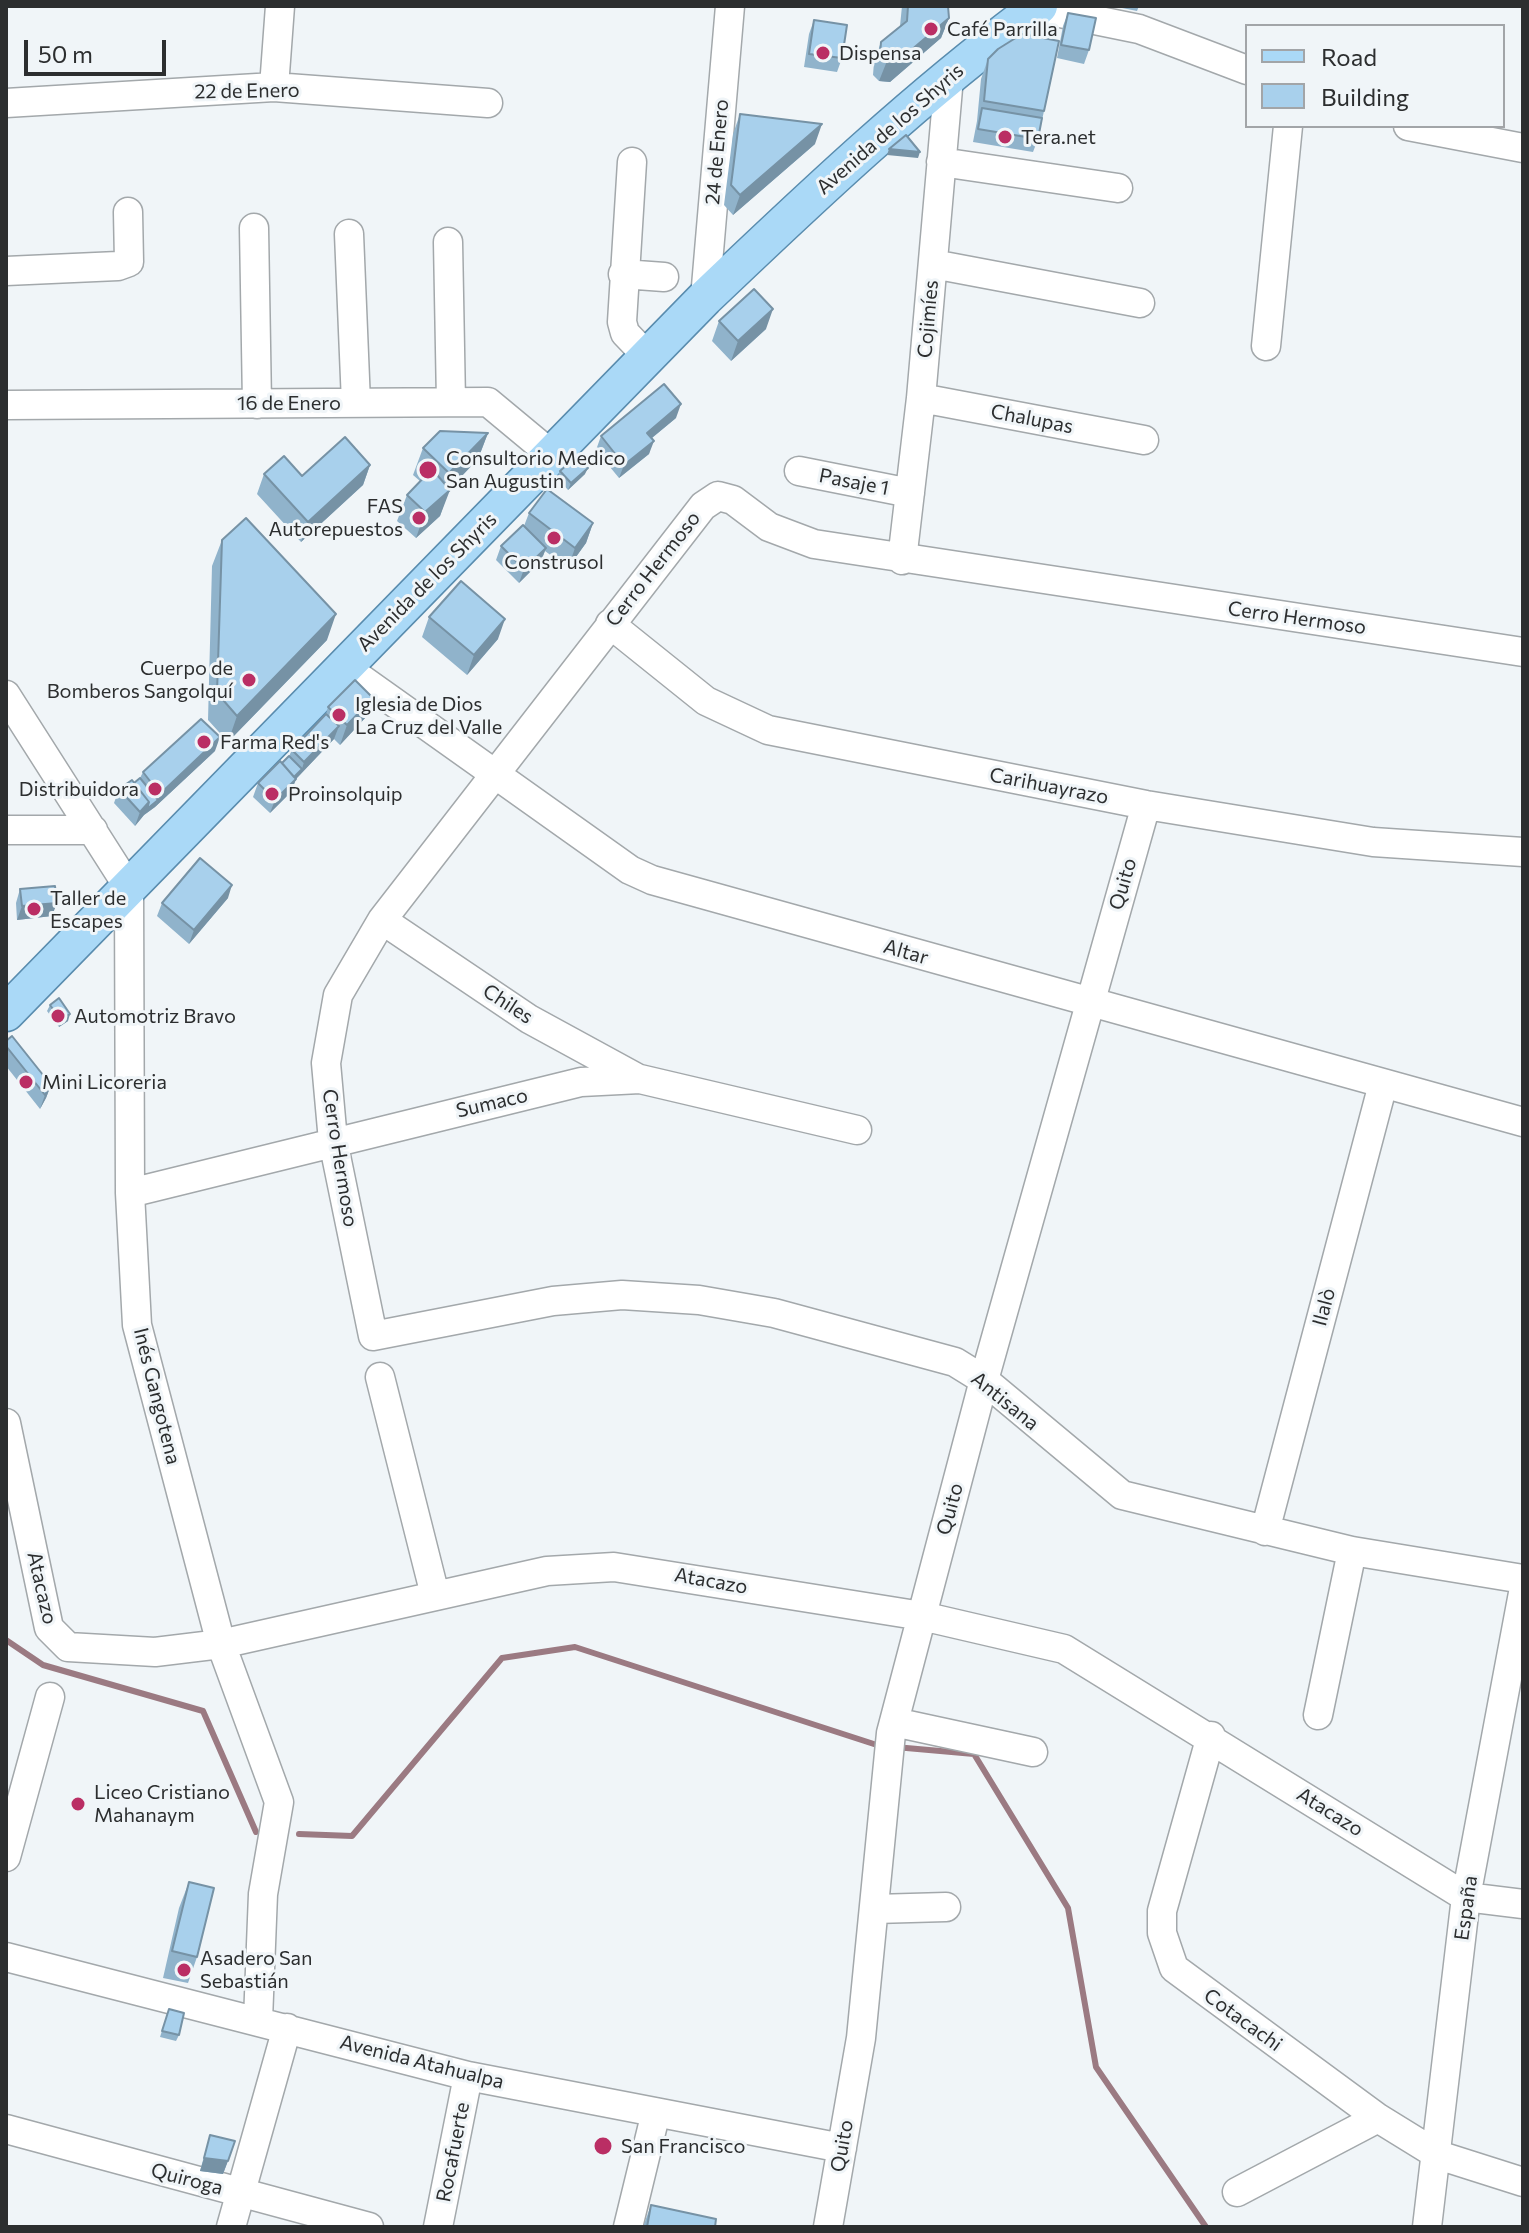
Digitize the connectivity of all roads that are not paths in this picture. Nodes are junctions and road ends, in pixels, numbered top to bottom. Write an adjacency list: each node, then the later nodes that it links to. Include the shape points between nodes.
1 (280, 6): 6 (street)
2 (730, 6): 23 (street, 24 de Enero)
3 (1034, 7): 4 (street, via 1139,29); 5 (main road, Avenida de los Shyris)
4 (1245, 69)
5 (949, 77): 13 (street, Cojimíes); 23 (main road, Avenida de los Shyris, via 824,184)
6 (274, 87): 7 (street, 22 de Enero); 8 (street, 22 de Enero)
7 (6, 103)
8 (488, 103)
9 (1288, 128): 25 (street)
10 (1418, 128): 11 (street)
11 (1523, 148)
12 (632, 162): 21 (street)
13 (941, 162): 14 (street); 19 (street, Cojimíes)
14 (1118, 188)
15 (128, 212): 20 (street, via 129,262)
16 (254, 228): 30 (street)
17 (349, 234): 29 (street)
18 (448, 242): 28 (street)
19 (933, 264): 24 (street); 27 (street, Cojimíes)
20 (6, 271)
21 (623, 274): 22 (street); 26 (street, via 625,333)
22 (664, 277)
23 (705, 298): 26 (main road, Avenida de los Shyris)
24 (1140, 303)
25 (1266, 346)
26 (647, 356): 33 (main road, Avenida de los Shyris)
27 (921, 398): 32 (street, Chalupas); 35 (street, Cojimíes)
28 (451, 402): 29 (street, 16 de Enero); 33 (street, 16 de Enero, via 488,402)
29 (356, 403): 30 (street, 16 de Enero)
30 (257, 404): 31 (street, 16 de Enero)
31 (6, 405)
32 (1144, 440)
33 (553, 456): 39 (main road, Avenida de los Shyris)
34 (799, 471): 35 (street, Pasaje 1)
35 (910, 493): 36 (street, Cojimíes)
36 (902, 560): 37 (street, Cerro Hermoso, via 814,544 769,527 733,500 718,496 703,506); 38 (street, Cerro Hermoso)
37 (610, 624): 41 (street, Cerro Hermoso); 42 (street, Carihuayrazo, via 706,701 768,730)
38 (1523, 652)
39 (343, 666): 41 (street, Altar); 46 (main road, Avenida de los Shyris)
40 (6, 695): 44 (street)
41 (494, 777): 47 (street, Cerro Hermoso); 48 (street, Altar, via 652,880)
42 (1146, 805): 45 (street, Carihuayrazo, via 1373,842); 48 (street, Quito)
43 (6, 830): 44 (street)
44 (93, 830): 46 (street)
45 (1523, 852)
46 (129, 888): 49 (main road, Avenida de los Shyris); 55 (street, Inés Gangotena)
47 (382, 920): 50 (street, Chiles, via 529,1019); 54 (street, Cerro Hermoso, via 338,995 330,1026 326,1063)
48 (1088, 1004): 51 (street, Altar); 58 (street, Quito)
49 (6, 1013)
50 (640, 1079): 53 (street, Sumaco); 54 (street, Sumaco, via 581,1082)
51 (1383, 1084): 52 (street, Altar); 60 (street, Ilalò)
52 (1523, 1122)
53 (857, 1130)
54 (333, 1141): 55 (street, Sumaco); 56 (street, Cerro Hermoso)
55 (130, 1193): 66 (street, Inés Gangotena, via 137,1325)
56 (373, 1336): 58 (street, Antisana, via 553,1301 622,1295 699,1300 774,1313 955,1362)
57 (380, 1377): 64 (street)
58 (984, 1380): 60 (street, Antisana, via 1122,1495); 65 (street, Quito)
59 (6, 1423): 66 (street, Atacazo, via 49,1628 57,1639 86,1650 155,1652)
60 (1265, 1531): 61 (street, Antisana)
61 (1352, 1551): 62 (street, Antisana); 68 (street)
62 (1523, 1579)
63 (1523, 1593): 73 (street, España)
64 (435, 1595): 65 (street, Atacazo, via 547,1571 614,1567); 66 (street, Atacazo)
65 (922, 1616): 69 (street, Quito); 70 (street, Atacazo, via 1051,1644)
66 (221, 1644): 78 (street, Inés Gangotena, via 279,1802 263,1894)
67 (50, 1697): 72 (street)
68 (1318, 1715)
69 (892, 1728): 71 (street); 76 (street, Quito)
70 (1211, 1736): 73 (street, Atacazo); 82 (street, Cotacachi, via 1162,1911 1167,1952 1188,1980)
71 (1033, 1752)
72 (6, 1857)
73 (1466, 1897): 74 (street, Atacazo); 85 (street, España)
74 (1523, 1904)
75 (946, 1907): 76 (street)
76 (875, 1909): 84 (street, Quito)
77 (6, 1957): 78 (street, Avenida Atahualpa)
78 (258, 2020): 79 (street, Avenida Atahualpa)
79 (287, 2028): 80 (street, Avenida Atahualpa); 88 (street)
80 (468, 2076): 81 (street, Avenida Atahualpa); 91 (street, Rocafuerte)
81 (656, 2112): 84 (street, Avenida Atahualpa); 92 (street)
82 (1378, 2118): 85 (street, Cotacachi); 87 (street)
83 (6, 2129): 88 (street, Quiroga)
84 (842, 2148): 93 (street, Quito)
85 (1438, 2155): 86 (street, Cotacachi); 94 (street, España)
86 (1523, 2182)
87 (1237, 2192)
88 (240, 2194): 89 (street); 90 (street, Quiroga)
89 (231, 2227)
90 (369, 2227)
91 (438, 2227)
92 (628, 2227)
93 (828, 2227)
94 (1427, 2227)

